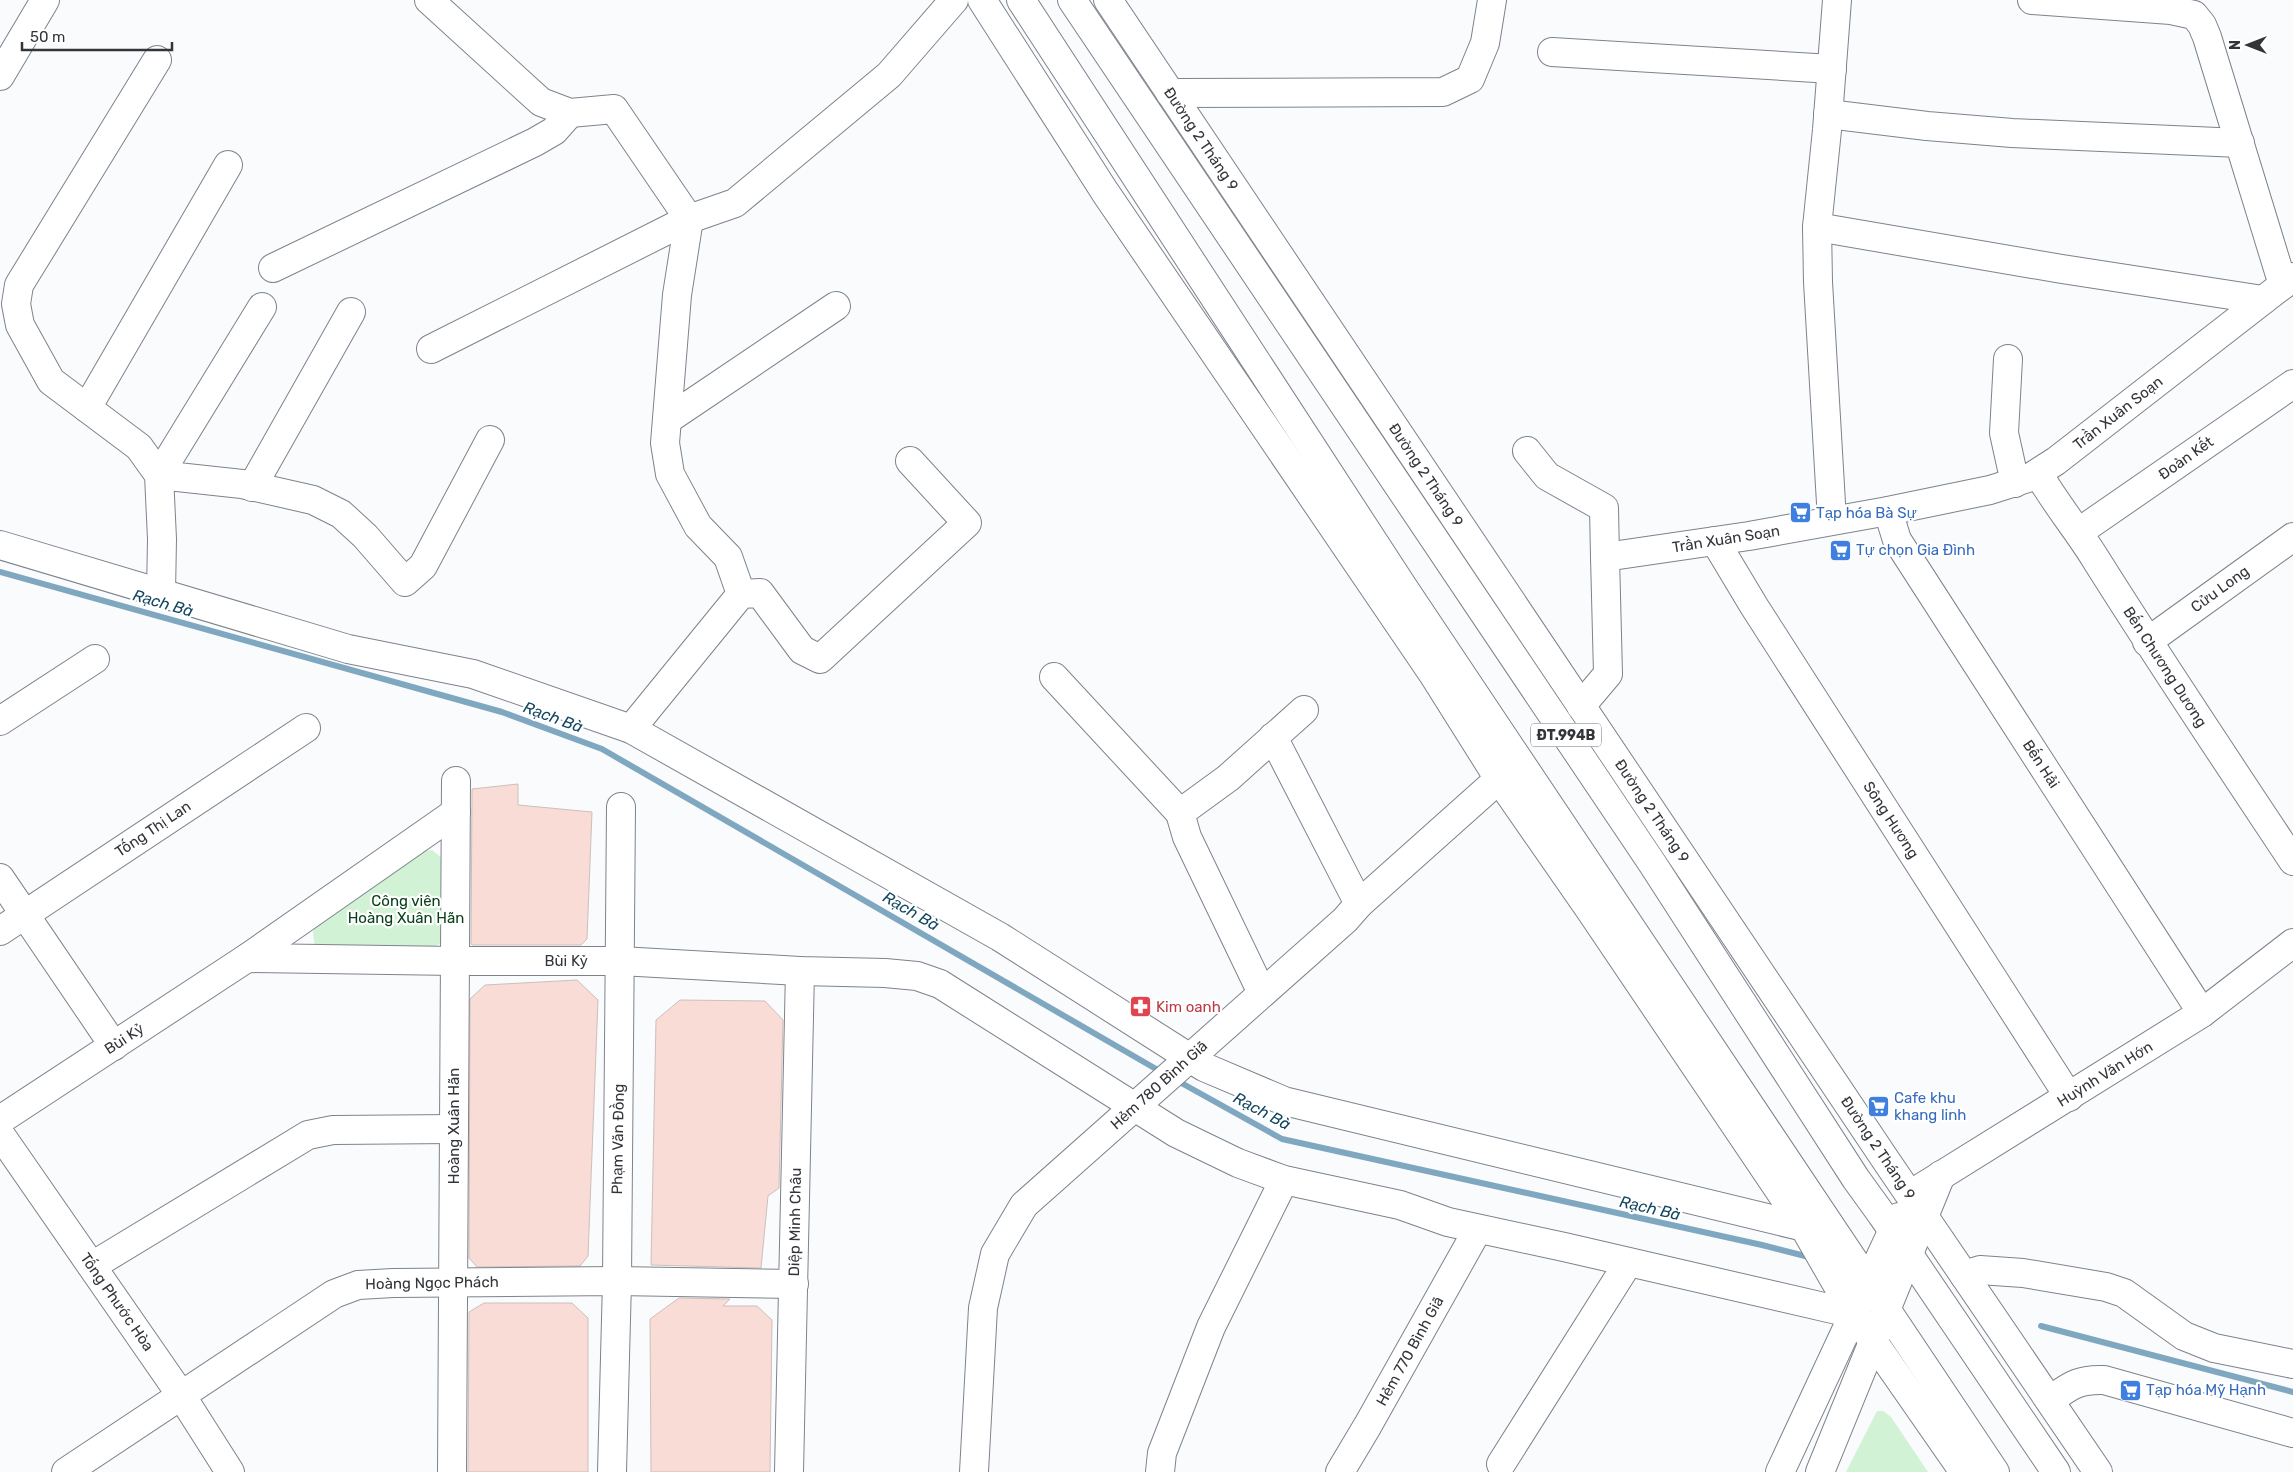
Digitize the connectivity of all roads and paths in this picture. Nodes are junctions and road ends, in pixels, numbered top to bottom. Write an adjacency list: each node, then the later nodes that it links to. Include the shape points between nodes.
1 (45, 0): 15 (street)
2 (429, 0): 17 (street, via 542,102)
3 (954, 0): 21 (street, via 889,75 734,203)
4 (982, 0): 52 (street, ĐT.994B, via 1105,192)
5 (1021, 0): 52 (street, ĐT.994B)
6 (1072, 0): 49 (street, Đường 2 Tháng 9 / ĐT.994B)
7 (1108, 0): 16 (street, Đường 2 Tháng 9 / ĐT.994B)
8 (1492, 0): 16 (street, via 1485,43 1470,79 1443,92)
9 (1837, 0): 14 (street)
10 (2032, 0): 11 (street)
11 (2093, 2): 19 (street, via 2171,10 2194,16 2208,37)
12 (1552, 52): 14 (street)
13 (157, 60): 31 (street, via 18,285 16,304 20,325 33,351 51,381)
14 (1832, 70): 18 (street)
15 (0, 76)
16 (1170, 94): 48 (street, Đường 2 Tháng 9 / ĐT.994B)
17 (570, 113): 21 (street, via 614,109); 23 (street, via 554,131 534,142)
18 (1828, 114): 19 (street, via 2012,133); 22 (street)
19 (2240, 144): 24 (street)
20 (228, 164): 31 (street)
21 (689, 220): 28 (street); 32 (street, via 677,295)
22 (1817, 227): 24 (street, via 2062,269); 40 (street)
23 (273, 268)
24 (2280, 288): 37 (street, Trần Xuân Soạn)
25 (836, 306): 32 (street)
26 (262, 307): 36 (street)
27 (351, 312): 38 (street)
28 (430, 349)
29 (2008, 359): 37 (street, Bến Chương Dương, via 2004,433)
30 (2293, 384): 41 (street, Đoàn Kết)
31 (87, 408): 36 (street, via 140,447)
32 (667, 420): 47 (street, via 665,443 670,474 698,526 728,557)
33 (490, 440): 38 (street, via 422,566 405,582 342,514 313,500)
34 (1527, 451): 45 (street, via 1547,476 1604,508)
35 (910, 460): 47 (street, via 968,523 820,659 802,650 760,593)
36 (159, 475): 38 (street); 46 (street)
37 (2027, 478): 39 (street, Trần Xuân Soạn); 41 (street, Bến Chương Dương, via 2053,501)
38 (252, 487)
39 (1888, 511): 40 (street, Trần Xuân Soạn); 76 (street, Bến Hải, via 1897,540)
40 (1832, 520): 43 (street, Trần Xuân Soạn)
41 (2078, 532): 50 (street, Bến Chương Dương)
42 (2293, 537): 50 (street, Cửu Long)
43 (1715, 541): 45 (street, Trần Xuân Soạn); 79 (street, Sông Hương)
44 (0, 545): 46 (street)
45 (1605, 557): 54 (street, via 1608,674)
46 (161, 593): 58 (street, via 348,649 473,674)
47 (740, 594): 58 (street)
48 (1526, 624): 49 (street); 54 (street, Đường 2 Tháng 9 / ĐT.994B)
49 (1502, 641): 88 (street, Đường 2 Tháng 9 / ĐT.994B)
50 (2147, 642): 65 (street, Bến Chương Dương)
51 (95, 659): 56 (street)
52 (1443, 667): 60 (street, ĐT.994B); 96 (street, ĐT.994B)
53 (1054, 677): 64 (street)
54 (1582, 706): 85 (street, Đường 2 Tháng 9 / ĐT.994B)
55 (1304, 710): 59 (street)
56 (0, 721)
57 (306, 728): 68 (street, Tống Thị Lan)
58 (630, 729): 78 (street, via 1000,937)
59 (1273, 737): 64 (street, via 1228,778); 67 (street)
60 (1499, 779): 67 (street, Hẻm 780 Bình Giã); 86 (street, ĐT.994B)
61 (456, 781): 63 (street, Hoàng Xuân Hãn)
62 (621, 807): 73 (street, Phạm Văn Đồng)
63 (456, 812): 71 (street, Bùi Kỷ); 72 (street, Hoàng Xuân Hãn)
64 (1180, 813): 75 (street, via 1191,845)
65 (2293, 860)
66 (0, 878): 68 (street)
67 (1359, 904): 75 (street, Hẻm 780 Bình Giã)
68 (24, 916): 69 (street, Tống Thị Lan); 77 (street)
69 (0, 931)
70 (2293, 943): 76 (street, Huỳnh Văn Hớn)
71 (247, 958): 72 (street, Bùi Kỷ); 77 (street, Bùi Kỷ)
72 (455, 961): 73 (street, Bùi Kỷ); 82 (street, Hoàng Xuân Hãn)
73 (620, 961): 74 (street, Bùi Kỷ); 93 (street, Phạm Văn Đồng)
74 (800, 971): 80 (street, Bùi Kỷ, via 885,973 917,976 940,984); 95 (street, Diệp Minh Châu)
75 (1262, 993): 78 (street, Hẻm 780 Bình Giã)
76 (2202, 1012): 79 (street, Huỳnh Văn Hớn)
77 (114, 1046): 81 (street, Bùi Kỷ)
78 (1188, 1058): 80 (street, Hẻm 780 Bình Giã); 86 (street, via 1204,1068 1284,1101)
79 (2069, 1097): 85 (street, Huỳnh Văn Hớn, via 1941,1175)
80 (1134, 1106): 84 (street, Bùi Kỷ, via 1176,1133 1238,1163); 110 (street, Hẻm 780 Bình Giã, via 1024,1205 995,1254 983,1308)
81 (0, 1120)
82 (454, 1129): 91 (street, via 333,1130 308,1135); 94 (street, Hoàng Xuân Hãn)
83 (0, 1134): 91 (street, Tống Phước Hòa)
84 (1284, 1180): 87 (street, Bùi Kỷ, via 1400,1205); 111 (street, via 1211,1327 1162,1453)
85 (1917, 1206): 88 (street); 89 (street); 92 (street, Đường 2 Tháng 9 / ĐT.994B)
86 (1804, 1227): 98 (street, ĐT.994B)
87 (1478, 1229): 90 (street, Bùi Kỷ); 112 (street, Hẻm 770 Bình Giã)
88 (1893, 1231): 89 (street, Đường 2 Tháng 9 / ĐT.994B); 96 (street)
89 (1909, 1254): 97 (street); 117 (street, Đường 2 Tháng 9 / ĐT.994B)
90 (1628, 1262): 98 (street, Bùi Kỷ); 104 (street)
91 (92, 1266): 101 (street, Tống Phước Hòa)
92 (1964, 1275): 100 (street, via 1980,1270 2023,1273 2106,1287 2124,1293 2184,1336 2214,1348); 102 (street, Đường 2 Tháng 9 / ĐT.994B)
93 (617, 1281): 94 (street, Hoàng Ngọc Phách); 95 (street, Hoàng Ngọc Phách); 108 (street, Phạm Văn Đồng)
94 (453, 1282): 101 (street, Hoàng Ngọc Phách, via 358,1285 334,1294); 107 (street, Hoàng Xuân Hãn)
95 (794, 1284): 109 (street, Diệp Minh Châu)
96 (1868, 1285): 97 (street, ĐT.994B); 98 (street)
97 (1886, 1311): 99 (street); 116 (street, ĐT.994B)
98 (1854, 1314): 99 (street, ĐT.994B); 113 (street)
99 (1874, 1340): 114 (street); 115 (street, ĐT.994B)
100 (2293, 1364)
101 (181, 1395): 105 (street, Hoàng Ngọc Phách); 106 (street, Tống Phước Hòa)
102 (2050, 1400): 103 (street, via 2086,1380 2104,1380); 118 (street, Đường 2 Tháng 9 / ĐT.994B)
103 (2293, 1433)
104 (1501, 1464)
105 (66, 1472)
106 (230, 1472)
107 (452, 1472)
108 (612, 1472)
109 (790, 1472)
110 (974, 1472)
111 (1160, 1472)
112 (1340, 1472)
113 (1780, 1472)
114 (1820, 1472)
115 (1964, 1472)
116 (1994, 1472)
117 (2056, 1472)
118 (2098, 1472)

